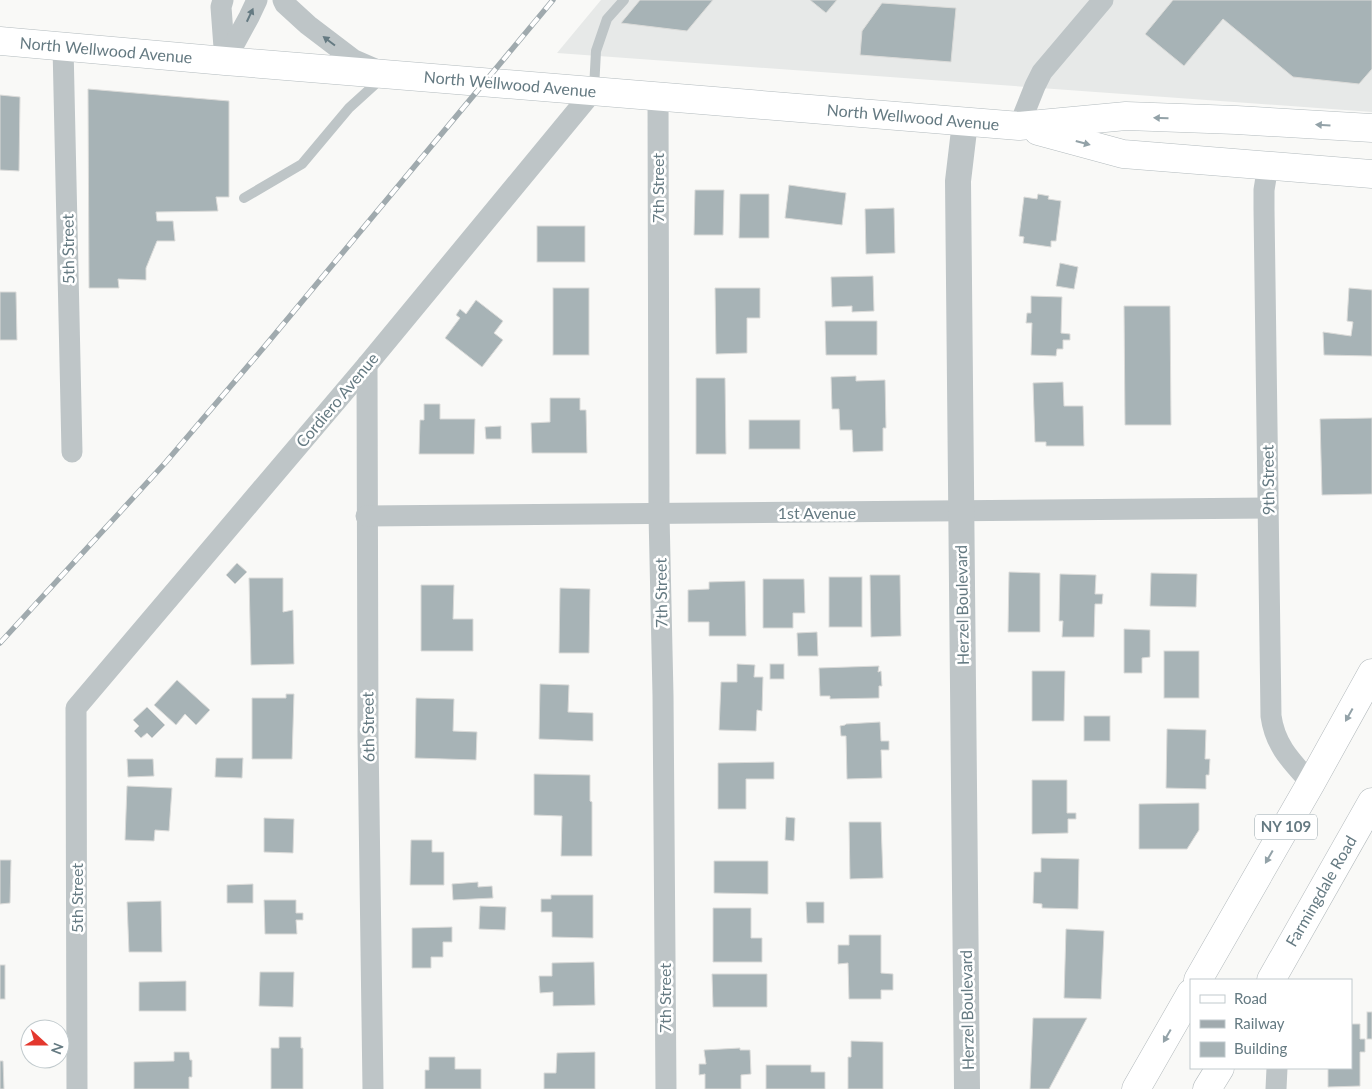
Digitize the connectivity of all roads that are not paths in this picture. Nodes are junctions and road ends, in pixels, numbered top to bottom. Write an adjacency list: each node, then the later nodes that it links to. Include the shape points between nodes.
1 (223, 0): 8 (street)
2 (257, 0): 8 (street, one-way to 2)
3 (283, 0): 9 (street, one-way to 3, via 354,60)
4 (624, 0): 10 (lane, via 607,19 596,51)
5 (1103, 0): 13 (street, via 1042,72)
6 (0, 41): 7 (main road, North Wellwood Avenue)
7 (63, 46): 8 (main road, North Wellwood Avenue); 19 (street, 5th Street)
8 (225, 61): 9 (main road, North Wellwood Avenue)
9 (386, 74): 10 (main road, North Wellwood Avenue); 17 (lane, via 349,108 302,164)
10 (594, 90): 11 (main road, North Wellwood Avenue); 18 (street, Cordiero Avenue)
11 (658, 96): 12 (main road, North Wellwood Avenue); 22 (street, 7th Street)
12 (965, 122): 13 (main road, North Wellwood Avenue); 21 (street, Herzel Boulevard, via 958,181)
13 (1019, 126): 14 (main road, North Wellwood Avenue, one-way to 13, via 1126,116); 15 (main road, North Wellwood Avenue, one-way to 15, via 1123,154)
14 (1372, 128)
15 (1268, 165): 16 (main road, North Wellwood Avenue); 20 (street, 9th Street, via 1264,190)
16 (1372, 174)
17 (244, 198)
18 (367, 365): 23 (street, 6th Street); 25 (street, Cordiero Avenue)
19 (72, 452)
20 (1268, 508): 21 (street, 1st Avenue); 26 (street, 9th Street, via 1272,727 1281,747)
21 (960, 512): 22 (street, 1st Avenue); 36 (street, Herzel Boulevard)
22 (659, 514): 23 (street, 1st Avenue); 35 (street, 7th Street)
23 (366, 516): 34 (street, 6th Street)
24 (1372, 672): 26 (main road, NY 109, one-way to 26)
25 (76, 708): 33 (street, 5th Street)
26 (1311, 783): 28 (main road, NY 109, one-way to 28)
27 (1372, 802): 29 (main road, Farmingdale Road)
28 (1199, 979)
29 (1271, 979)
30 (1190, 995): 37 (main road, one-way to 37)
31 (1219, 1069): 38 (main road)
32 (1277, 1069): 39 (street)
33 (77, 1089)
34 (373, 1089)
35 (666, 1089)
36 (967, 1089)
37 (1136, 1089)
38 (1207, 1089)
39 (1276, 1089)

